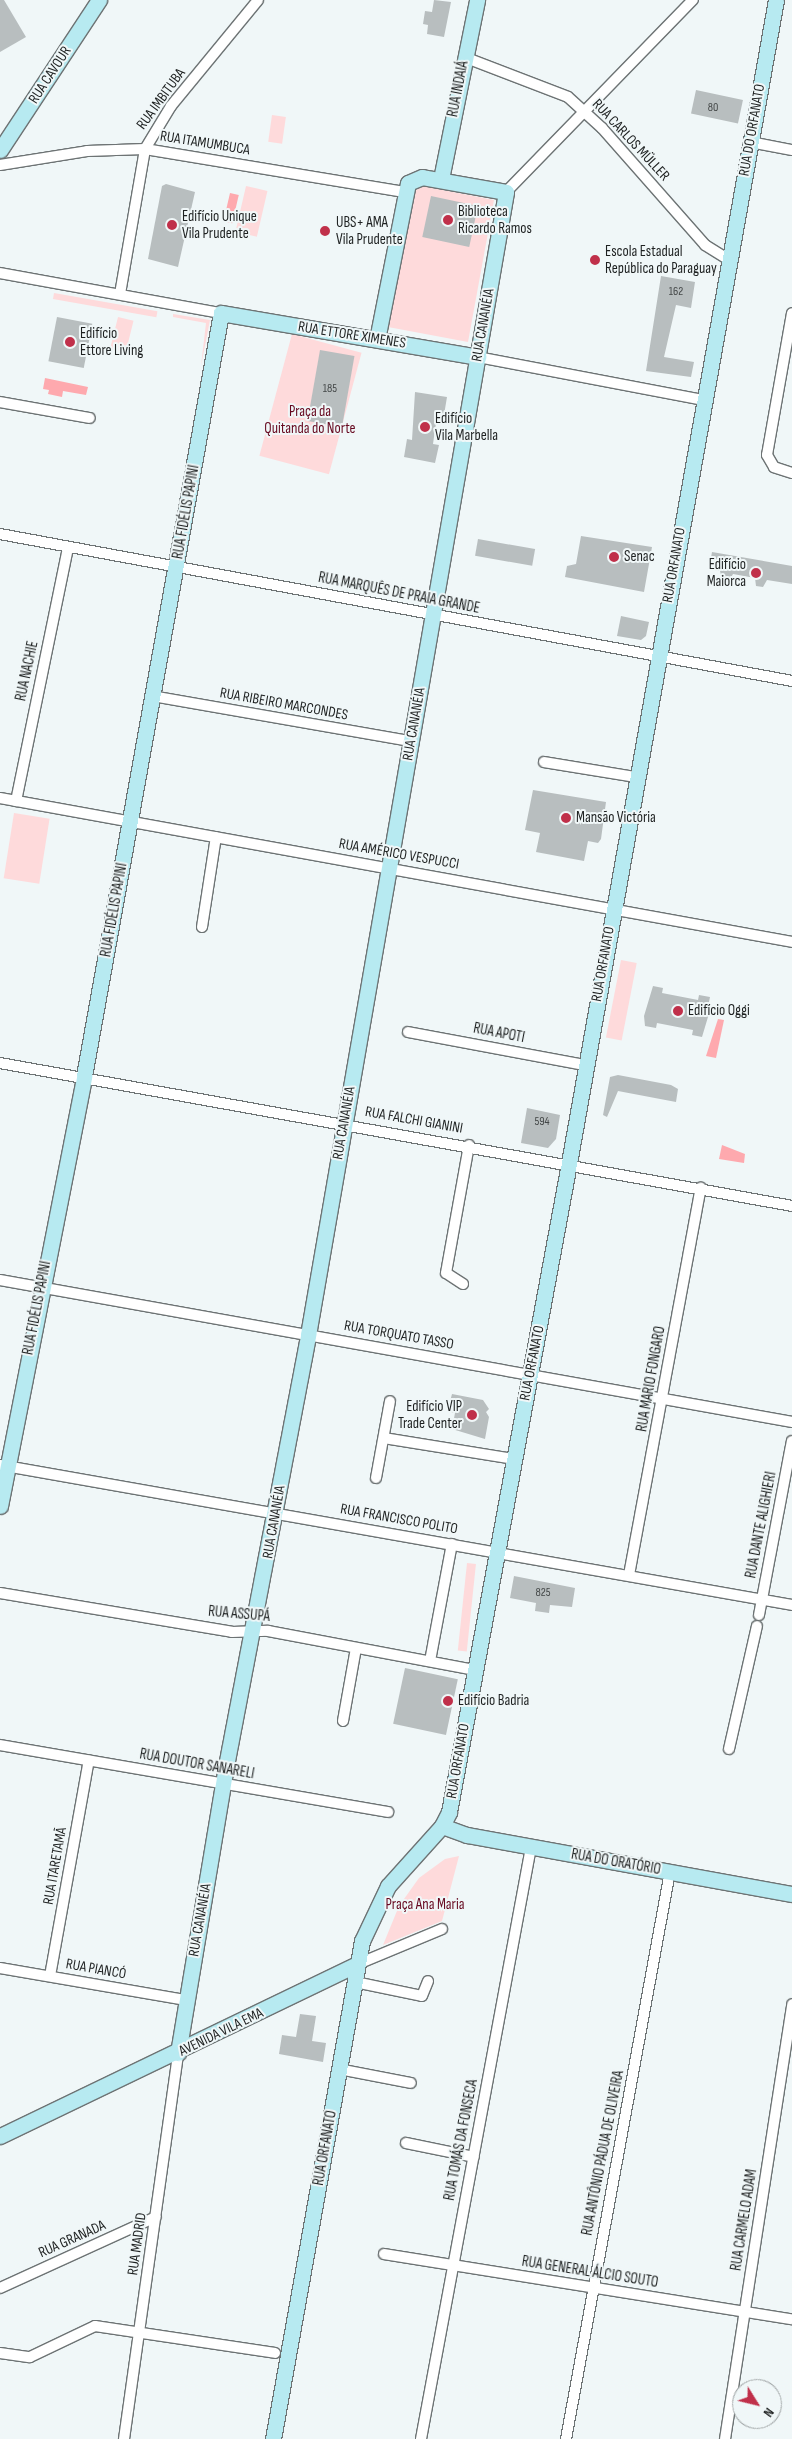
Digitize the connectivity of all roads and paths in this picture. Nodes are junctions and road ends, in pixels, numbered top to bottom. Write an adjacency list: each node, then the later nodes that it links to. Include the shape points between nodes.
1 (99, 0): 10 (street, RUA CAVOUR)
2 (258, 0): 9 (street, RUA IMBITUBA, via 171,106)
3 (477, 0): 6 (street, RUA INDAIÁ)
4 (693, 0): 7 (street)
5 (776, 0): 8 (street, RUA DO ORFANATO)
6 (464, 57): 7 (street, RUA CARLOS MÜLLER, via 541,83); 13 (street, RUA INDAIÁ)
7 (584, 110): 15 (street); 16 (street, RUA CARLOS MÜLLER, via 705,246)
8 (750, 142): 11 (street); 16 (street, RUA DO ORFANATO)
9 (144, 149): 12 (street, RUA ITAMUMBUCA, via 87,152); 14 (street, RUA ITAMUMBUCA); 18 (street, RUA IMBITUBA)
10 (0, 150)
11 (792, 150)
12 (0, 166)
13 (441, 179): 14 (street, via 413,179); 15 (street)
14 (404, 192): 21 (street)
15 (506, 192): 22 (street, RUA CANANÉIA)
16 (729, 260): 23 (street, RUA ORFANATO)
17 (0, 273): 18 (street, RUA ETTORE XIMENES)
18 (120, 294): 19 (street, RUA ETTORE XIMENES)
19 (221, 313): 21 (street, RUA ETTORE XIMENES); 29 (street, RUA FIDÉLIS PAPINI)
20 (792, 313): 26 (street, via 767,455 774,467)
21 (377, 339): 22 (street, RUA ETTORE XIMENES)
22 (478, 357): 23 (street, RUA ETTORE XIMENES); 30 (street, RUA CANANÉIA)
23 (704, 400): 31 (street, RUA ORFANATO)
24 (0, 402): 25 (street)
25 (90, 418)
26 (792, 473)
27 (0, 534): 28 (street, RUA MARQUÊS DE PRAIA GRANDE)
28 (68, 547): 29 (street, RUA MARQUÊS DE PRAIA GRANDE); 38 (street, RUA NACHIE)
29 (176, 566): 30 (street, RUA MARQUÊS DE PRAIA GRANDE); 33 (street, RUA FIDÉLIS PAPINI)
30 (433, 615): 31 (street, RUA MARQUÊS DE PRAIA GRANDE); 34 (street, RUA CANANÉIA)
31 (658, 655): 32 (street, RUA MARQUÊS DE PRAIA GRANDE); 36 (street, RUA ORFANATO)
32 (792, 681)
33 (152, 696): 34 (street, RUA RIBEIRO MARCONDES); 39 (street, RUA FIDÉLIS PAPINI)
34 (411, 741): 41 (street, RUA CANANÉIA)
35 (544, 762): 36 (street)
36 (636, 777): 42 (street, RUA ORFANATO)
37 (0, 798): 38 (street, RUA AMÉRICO VESPUCCI)
38 (16, 801): 39 (street, RUA AMÉRICO VESPUCCI)
39 (130, 821): 40 (street, RUA AMÉRICO VESPUCCI); 48 (street, RUA FIDÉLIS PAPINI)
40 (216, 837): 41 (street, RUA AMÉRICO VESPUCCI); 43 (street)
41 (389, 868): 42 (street, RUA AMÉRICO VESPUCCI); 49 (street, RUA CANANÉIA)
42 (613, 908): 44 (street, RUA AMÉRICO VESPUCCI); 47 (street, RUA ORFANATO)
43 (202, 927)
44 (792, 942)
45 (408, 1032): 47 (street, RUA APOTI)
46 (0, 1063): 48 (street, RUA FALCHI GIANINI)
47 (585, 1065): 51 (street, RUA ORFANATO)
48 (84, 1076): 49 (street, RUA FALCHI GIANINI); 56 (street, RUA FIDÉLIS PAPINI)
49 (343, 1122): 50 (street, RUA FALCHI GIANINI); 57 (street, RUA CANANÉIA)
50 (469, 1145): 51 (street, RUA FALCHI GIANINI); 55 (street, via 446,1273)
51 (569, 1163): 52 (street, RUA FALCHI GIANINI); 58 (street, RUA ORFANATO)
52 (701, 1188): 53 (street, RUA FALCHI GIANINI); 59 (street, RUA MARIO FONGARO)
53 (792, 1206)
54 (0, 1280): 56 (street, RUA TORQUATO TASSO)
55 (463, 1284)
56 (41, 1288): 57 (street, RUA TORQUATO TASSO); 65 (street, RUA FIDÉLIS PAPINI)
57 (308, 1335): 58 (street, RUA TORQUATO TASSO); 68 (street, RUA CANANÉIA)
58 (529, 1374): 59 (street, RUA TORQUATO TASSO); 64 (street, RUA ORFANATO)
59 (663, 1398): 61 (street, RUA TORQUATO TASSO); 71 (street, RUA MARIO FONGARO)
60 (390, 1401): 62 (street)
61 (792, 1422)
62 (384, 1438): 64 (street); 66 (street)
63 (792, 1441): 73 (street, RUA DANTE ALIGHIERI)
64 (514, 1459): 70 (street, RUA ORFANATO)
65 (4, 1466): 67 (street, RUA FIDÉLIS PAPINI); 68 (street, RUA FRANCISCO POLITO)
66 (376, 1478)
67 (0, 1506)
68 (276, 1512): 69 (street, RUA FRANCISCO POLITO); 77 (street, RUA CANANÉIA)
69 (452, 1544): 70 (street, RUA FRANCISCO POLITO); 79 (street)
70 (497, 1552): 71 (street, RUA FRANCISCO POLITO); 80 (street, RUA ORFANATO)
71 (630, 1575): 73 (street, RUA FRANCISCO POLITO)
72 (0, 1593): 77 (street, RUA ASSUPÁ, via 232,1632)
73 (762, 1600): 74 (street, RUA FRANCISCO POLITO); 75 (street, RUA DANTE ALIGHIERI)
74 (792, 1605)
75 (759, 1615)
76 (757, 1626): 83 (street)
77 (253, 1631): 78 (street, RUA ASSUPÁ); 85 (street, RUA CANANÉIA)
78 (356, 1648): 79 (street, RUA ASSUPÁ); 81 (street)
79 (430, 1661): 80 (street, RUA ASSUPÁ)
80 (475, 1670): 87 (street, RUA ORFANATO, via 449,1812)
81 (343, 1721)
82 (0, 1744): 84 (street, RUA DOUTOR SANARELI)
83 (729, 1749)
84 (89, 1760): 85 (street, RUA DOUTOR SANARELI); 94 (street, RUA ITARETAMÃ)
85 (223, 1784): 86 (street, RUA DOUTOR SANARELI); 97 (street, RUA CANANÉIA)
86 (388, 1812)
87 (442, 1826): 88 (street, RUA DO ORATÓRIO, via 466,1835); 92 (street, RUA ORFANATO, via 388,1886 373,1914)
88 (531, 1847): 89 (street, RUA DO ORATÓRIO); 104 (street, RUA TOMÁS DA FONSECA)
89 (670, 1872): 90 (street, RUA DO ORATÓRIO); 109 (street, RUA ANTÔNIO PÁDUA DE OLIVEIRA)
90 (792, 1894)
91 (442, 1929): 92 (street, AVENIDA VILA EMA)
92 (358, 1964): 96 (street, RUA ORFANATO); 99 (street, AVENIDA VILA EMA)
93 (0, 1968): 94 (street, RUA PIANCÓ)
94 (50, 1976): 97 (street, RUA PIANCÓ)
95 (428, 1981): 96 (street, via 422,1996)
96 (355, 1982): 100 (street, RUA ORFANATO)
97 (186, 2000): 99 (street, RUA CANANÉIA)
98 (792, 2004): 110 (street, RUA CARMELO ADAM)
99 (178, 2053): 102 (street, AVENIDA VILA EMA); 105 (street, RUA MADRID)
100 (339, 2069): 101 (street); 116 (street, RUA ORFANATO)
101 (411, 2083)
102 (0, 2136)
103 (406, 2143): 104 (street)
104 (474, 2157): 107 (street, RUA TOMÁS DA FONSECA)
105 (156, 2217): 108 (street, RUA GRANADA); 112 (street, RUA MADRID)
106 (384, 2254): 107 (street, RUA GENERAL ÁLCIO SOUTO)
107 (454, 2265): 109 (street, RUA GENERAL ÁLCIO SOUTO); 117 (street, RUA TOMÁS DA FONSECA)
108 (0, 2288)
109 (593, 2288): 110 (street, RUA GENERAL ÁLCIO SOUTO); 118 (street, RUA ANTÔNIO PÁDUA DE OLIVEIRA)
110 (745, 2312): 111 (street, RUA GENERAL ÁLCIO SOUTO); 119 (street, RUA CARMELO ADAM)
111 (792, 2319)
112 (140, 2332): 113 (street, via 95,2326 30,2357); 114 (street); 115 (street, RUA MADRID)
113 (0, 2353)
114 (275, 2353)
115 (124, 2439)
116 (272, 2439)
117 (421, 2439)
118 (566, 2439)
119 (725, 2439)

